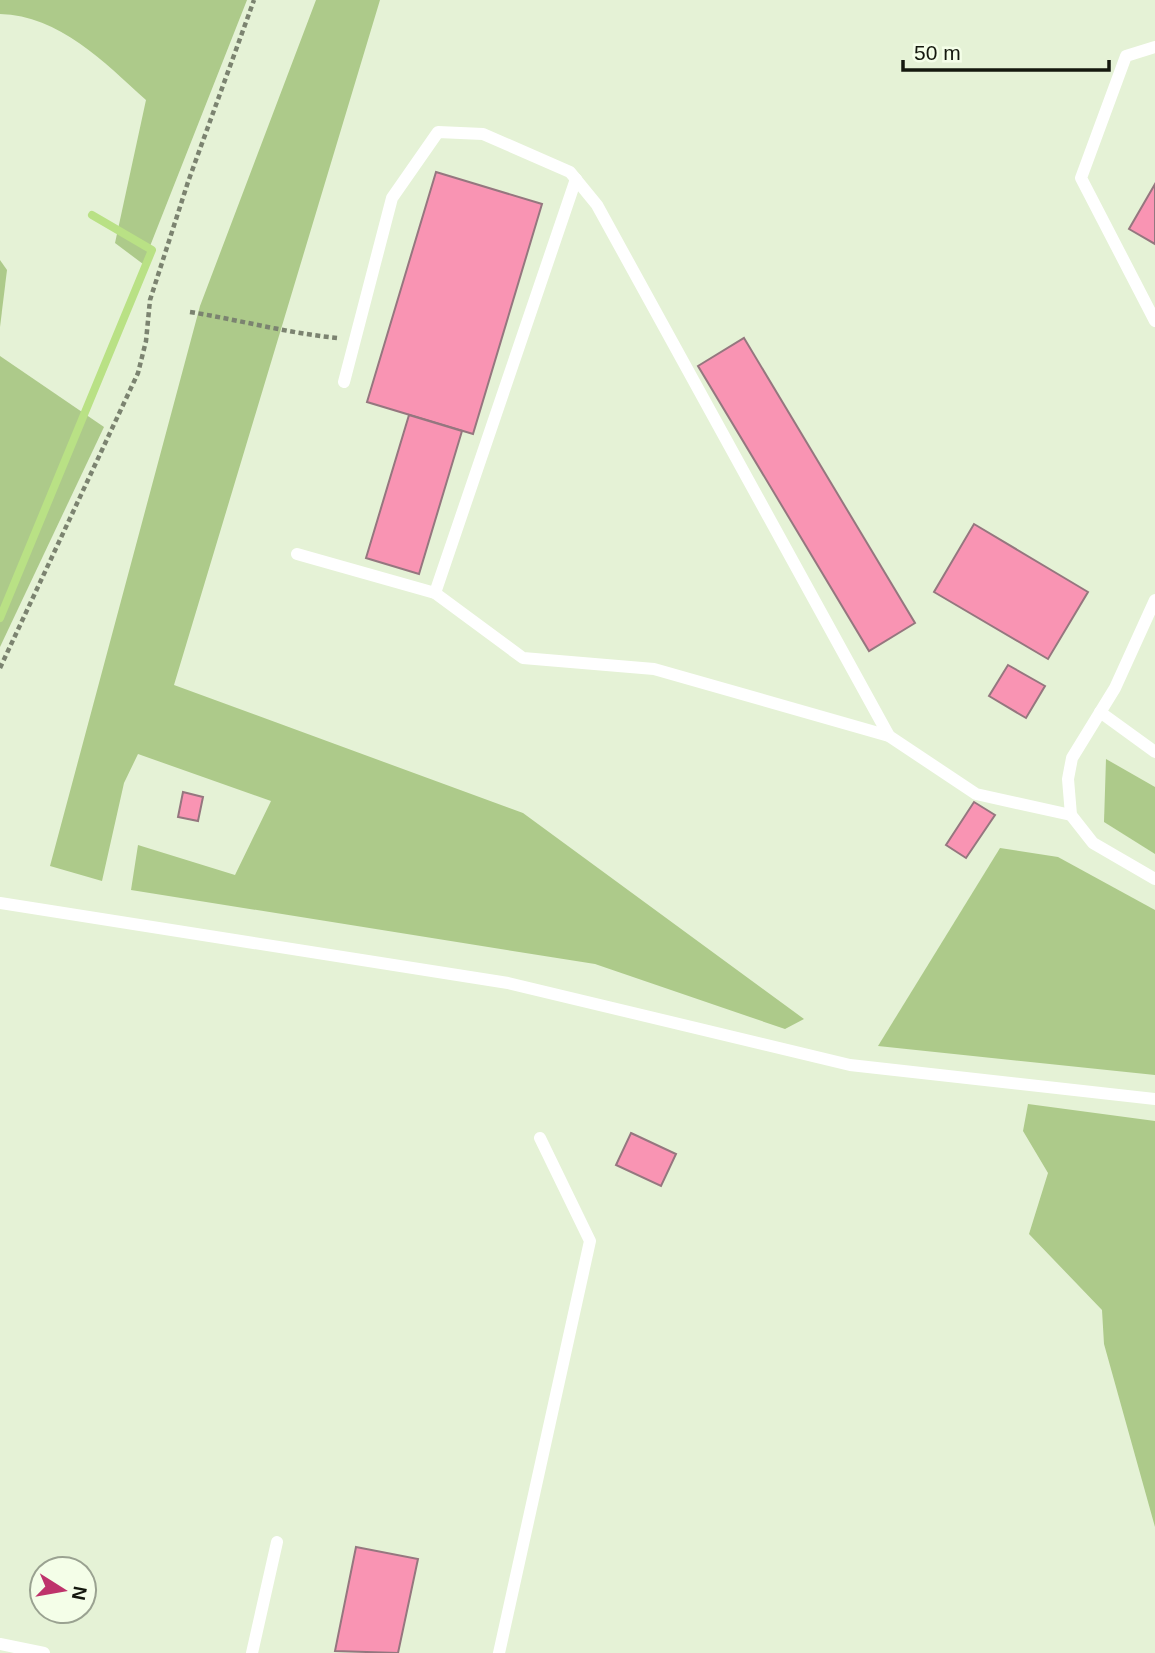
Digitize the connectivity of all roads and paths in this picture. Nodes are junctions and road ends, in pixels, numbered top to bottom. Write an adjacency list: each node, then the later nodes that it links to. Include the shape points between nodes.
1 (254, 0): 11 (path, via 150,300 138,373)
2 (1155, 47): 5 (lane, via 1126,57 1081,178)
3 (576, 180): 6 (lane, via 570,173 484,134 438,132 392,198); 9 (lane); 13 (lane, via 597,205)
4 (190, 312): 6 (path, via 254,322 293,334)
5 (1155, 321)
6 (354, 339): 7 (lane)
7 (344, 382)
8 (297, 554): 9 (lane)
9 (435, 593): 13 (lane, via 523,658 654,669)
10 (1155, 600): 12 (lane)
11 (0, 668)
12 (1100, 712): 14 (lane); 15 (lane, via 1072,758 1068,779)
13 (889, 736): 15 (lane, via 976,794)
14 (1155, 752)
15 (1071, 815): 16 (lane, via 1093,843)
16 (1155, 879)
17 (0, 903): 18 (lane, via 508,984 850,1065)
18 (1155, 1099)
19 (540, 1138): 24 (lane, via 590,1241)
20 (277, 1542): 23 (lane)
21 (0, 1644): 22 (lane)
22 (44, 1653)
23 (252, 1653)
24 (499, 1653)

